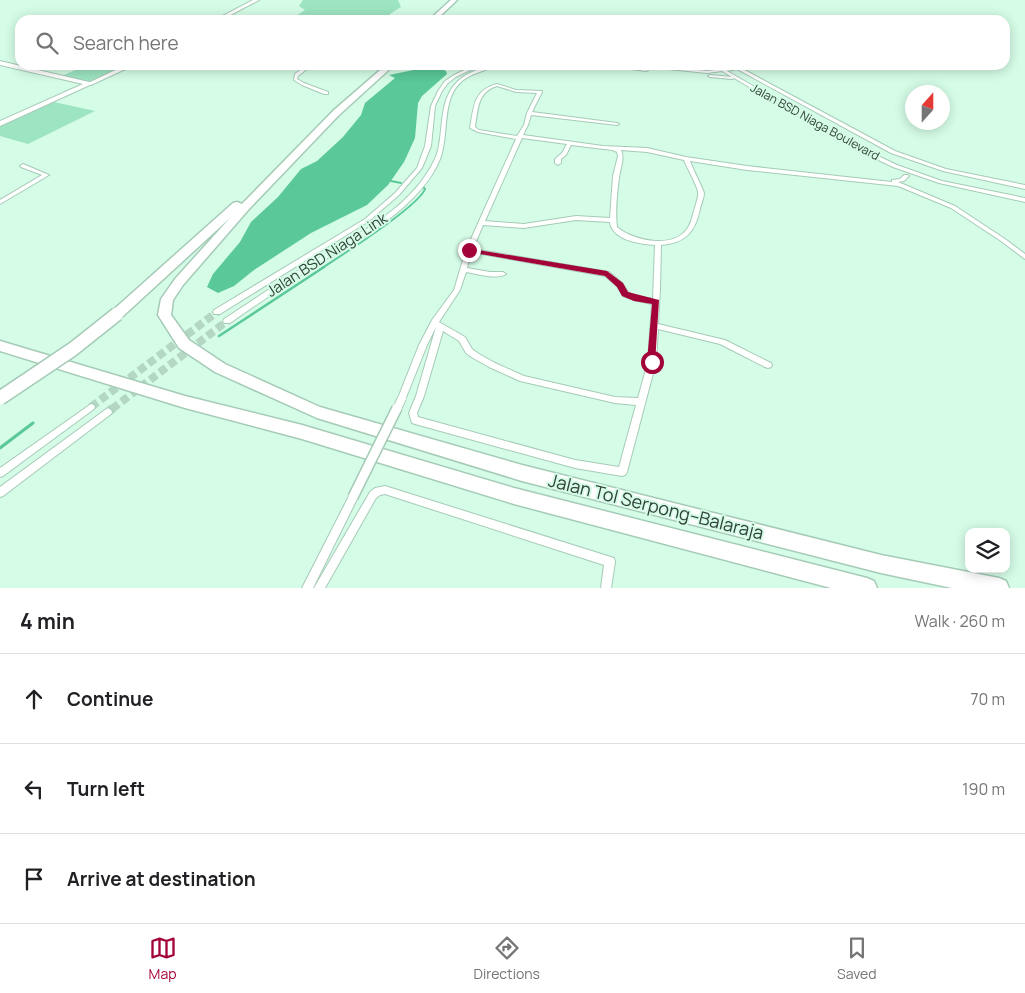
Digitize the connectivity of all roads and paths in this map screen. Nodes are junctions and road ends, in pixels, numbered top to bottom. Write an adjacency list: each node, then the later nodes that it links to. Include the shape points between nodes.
1 (257, 0): 4 (main road)
2 (454, 0): 5 (highway)
3 (460, 0): 6 (highway)
4 (227, 15)
5 (438, 15)
6 (444, 15)
7 (0, 63): 8 (main road)
8 (15, 67)
9 (30, 70): 25 (main road)
10 (120, 70): 25 (main road)
11 (303, 70): 26 (street, via 296,75 298,82)
12 (377, 70): 61 (highway, bridge, via 329,112 173,265 117,314 66,354)
13 (384, 70): 71 (highway, Jalan Tol Serpong–Balaraja, via 336,113 245,207 179,282 167,300 164,315 184,344 220,368 317,412 522,472 882,564)
14 (468, 70): 27 (street, Jalan BSD Niaga Link, via 450,79)
15 (482, 70): 28 (street, Jalan BSD Niaga Link, via 456,84)
16 (645, 70): 23 (street)
17 (687, 70): 21 (street)
18 (704, 70): 21 (street)
19 (735, 70): 22 (street, Jalan BSD Niaga Boulevard)
20 (742, 70): 42 (street, Jalan BSD Niaga Boulevard, via 893,152 945,170)
21 (696, 71): 22 (street)
22 (725, 72): 23 (street); 24 (street, Jalan BSD Niaga Boulevard)
23 (710, 76): 24 (street)
24 (744, 82): 36 (street, Jalan BSD Niaga Boulevard)
25 (89, 84): 30 (main road)
26 (326, 93)
27 (438, 95): 28 (street); 55 (street, Jalan BSD Niaga Link, via 428,146 419,168 397,194 367,220)
28 (449, 96): 56 (street, Jalan BSD Niaga Link, via 440,147 432,169 414,193 379,224)
29 (529, 113): 31 (street); 32 (street); 32 (street, via 540,92 516,91 497,85 478,98 474,130)
30 (0, 124)
31 (616, 124)
32 (519, 137): 33 (street); 48 (street)
33 (570, 143): 34 (street); 37 (street)
34 (611, 149): 35 (street, via 647,150); 47 (street, via 619,151 621,156)
35 (686, 159): 40 (street); 49 (street, via 701,192 690,231 674,242)
36 (880, 159): 39 (street); 41 (street, Jalan BSD Niaga Boulevard)
37 (558, 163)
38 (23, 166): 44 (street, via 46,175)
39 (906, 176): 40 (street, via 898,181 847,174); 41 (street)
40 (839, 177): 51 (street, via 905,186 953,207)
41 (941, 182): 45 (street, Jalan BSD Niaga Boulevard)
42 (1025, 187)
43 (0, 194): 44 (street)
44 (8, 197): 46 (street)
45 (1025, 200)
46 (0, 202)
47 (612, 220): 48 (street, via 576,218 524,226); 49 (street, via 614,228 623,236)
48 (481, 223): 50 (street)
49 (658, 244): 54 (street)
50 (469, 250): 52 (street); 54 (street, via 607,274 625,294)
51 (1025, 257)
52 (463, 269): 53 (street); 57 (street, via 456,290)
53 (503, 274)
54 (656, 302): 58 (street)
55 (217, 312)
56 (227, 320)
57 (437, 324): 62 (street, via 462,340 476,356 523,379 616,400); 62 (street, via 413,413 415,420 575,464 622,472); 67 (street, bridge, via 423,345 402,398)
58 (655, 326): 60 (street, via 722,342); 62 (street, via 652,362)
59 (0, 346): 70 (highway, Jalan Tol Serpong–Balaraja, via 514,496)
60 (768, 365)
61 (0, 398)
62 (640, 402)
63 (91, 407): 65 (street)
64 (108, 412): 66 (street)
65 (0, 473)
66 (0, 493)
67 (307, 588)
68 (319, 588): 69 (street, via 373,495 378,490 385,490 610,562)
69 (606, 588)
70 (867, 588)
71 (999, 588)

